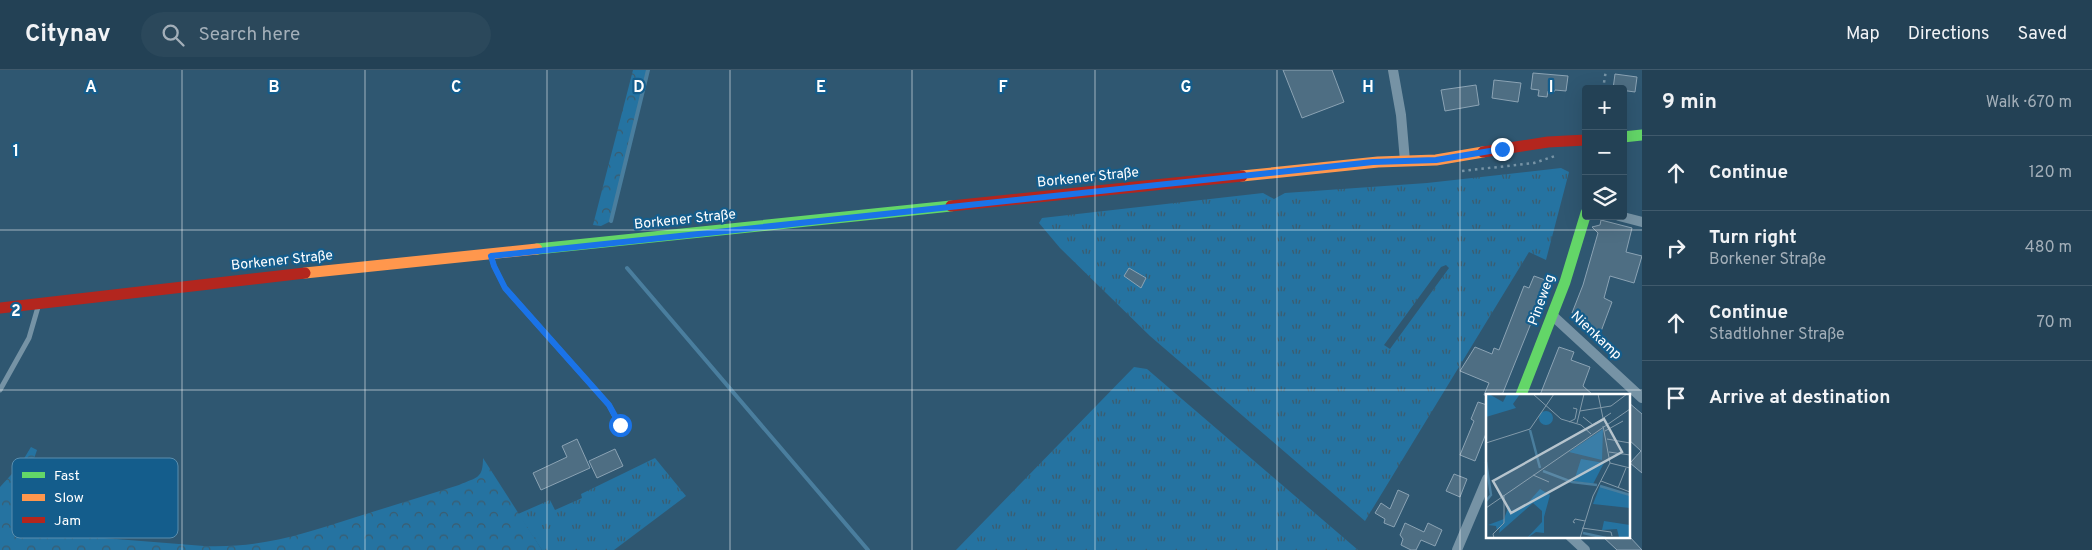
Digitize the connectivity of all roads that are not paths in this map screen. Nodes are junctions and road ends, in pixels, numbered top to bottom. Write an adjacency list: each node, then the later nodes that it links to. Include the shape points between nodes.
1 (1393, 70): 5 (street)
2 (1642, 135): 3 (main road)
3 (1627, 137)
4 (1582, 140): 5 (main road, Borkener Straße, via 1548,142 1436,160)
5 (1405, 160): 9 (main road, Borkener Straße)
6 (1627, 218): 8 (street)
7 (1584, 220): 12 (main road, Pineweg)
8 (1642, 222)
9 (491, 256): 10 (main road, Borkener Straße); 16 (lane, via 505,288 609,405)
10 (39, 304): 11 (main road, Borkener Straße); 13 (lane, via 30,338)
11 (0, 308)
12 (1553, 316): 14 (main road, Pineweg); 15 (street, Nienkamp)
13 (0, 390)
14 (1521, 394)
15 (1642, 398)
16 (624, 432)
17 (1486, 481): 19 (street)
18 (1572, 538): 20 (street)
19 (1457, 550)
20 (1586, 550)

